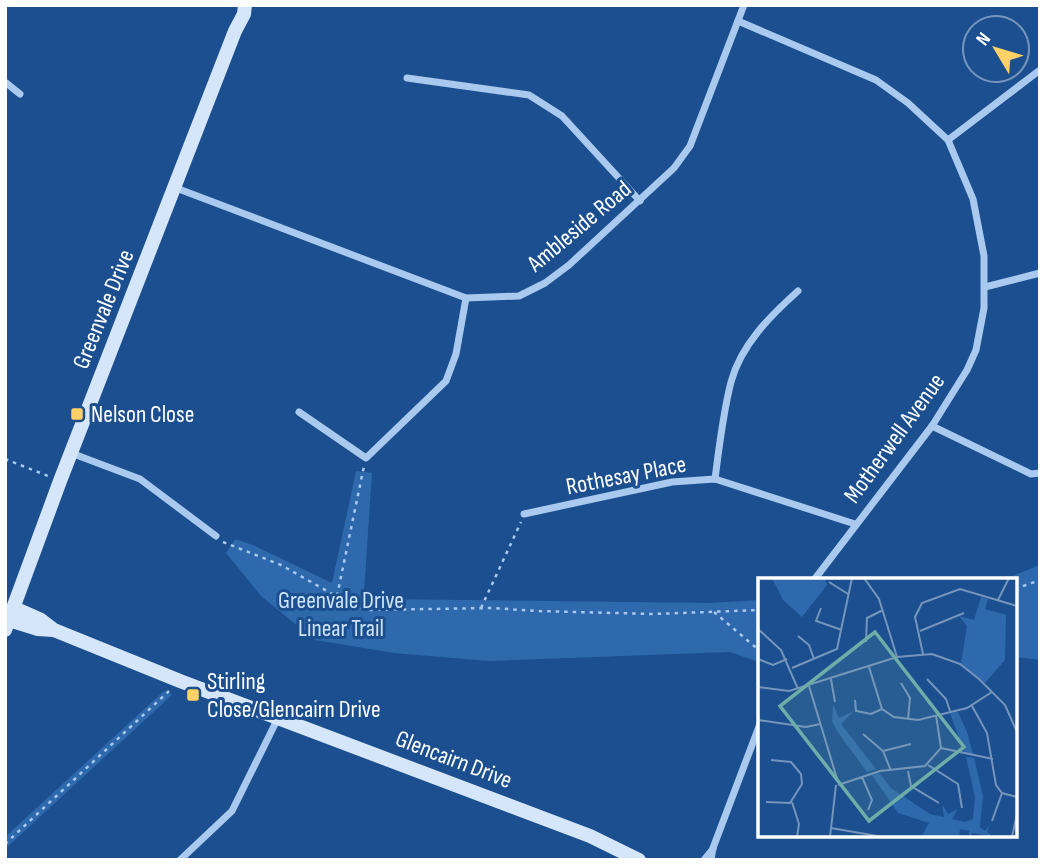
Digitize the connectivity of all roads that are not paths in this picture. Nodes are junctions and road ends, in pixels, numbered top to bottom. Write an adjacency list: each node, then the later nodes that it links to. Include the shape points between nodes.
1 (245, 5): 9 (street, Greenvale Drive)
2 (744, 5): 3 (street, Ambleside Road)
3 (738, 21): 8 (street, Motherwell Avenue, via 876,80); 10 (street, Ambleside Road, via 690,146)
4 (1040, 70): 8 (street)
5 (407, 78): 10 (street, via 529,95 562,116)
6 (5, 82): 7 (street)
7 (20, 94)
8 (948, 140): 12 (street, Motherwell Avenue, via 973,199)
9 (176, 188): 14 (street, Ambleside Road); 17 (street, Greenvale Drive)
10 (640, 201): 14 (street, Ambleside Road, via 545,284 519,296)
11 (1040, 273): 12 (street)
12 (985, 287): 16 (street, Motherwell Avenue, via 976,350)
13 (798, 291): 19 (street, via 748,345 731,381)
14 (466, 298): 15 (street, via 446,381 366,458)
15 (299, 412)
16 (932, 426): 18 (street, via 1031,474); 21 (street, Motherwell Avenue)
17 (71, 453): 22 (street, via 140,479); 24 (street, Greenvale Drive)
18 (1040, 473)
19 (715, 479): 20 (street, Rothesay Place, via 672,482); 21 (street, Rothesay Place)
20 (524, 514)
21 (855, 524): 23 (street, Motherwell Avenue)
22 (216, 536)
23 (815, 578)
24 (9, 619): 25 (street, Glencairn Drive, via 54,631)
25 (279, 717): 28 (street, via 232,811); 29 (street, Glencairn Drive, via 590,836)
26 (758, 729): 27 (street)
27 (713, 848): 30 (street); 31 (street)
28 (180, 860)
29 (639, 860)
30 (704, 860)
31 (711, 860)

